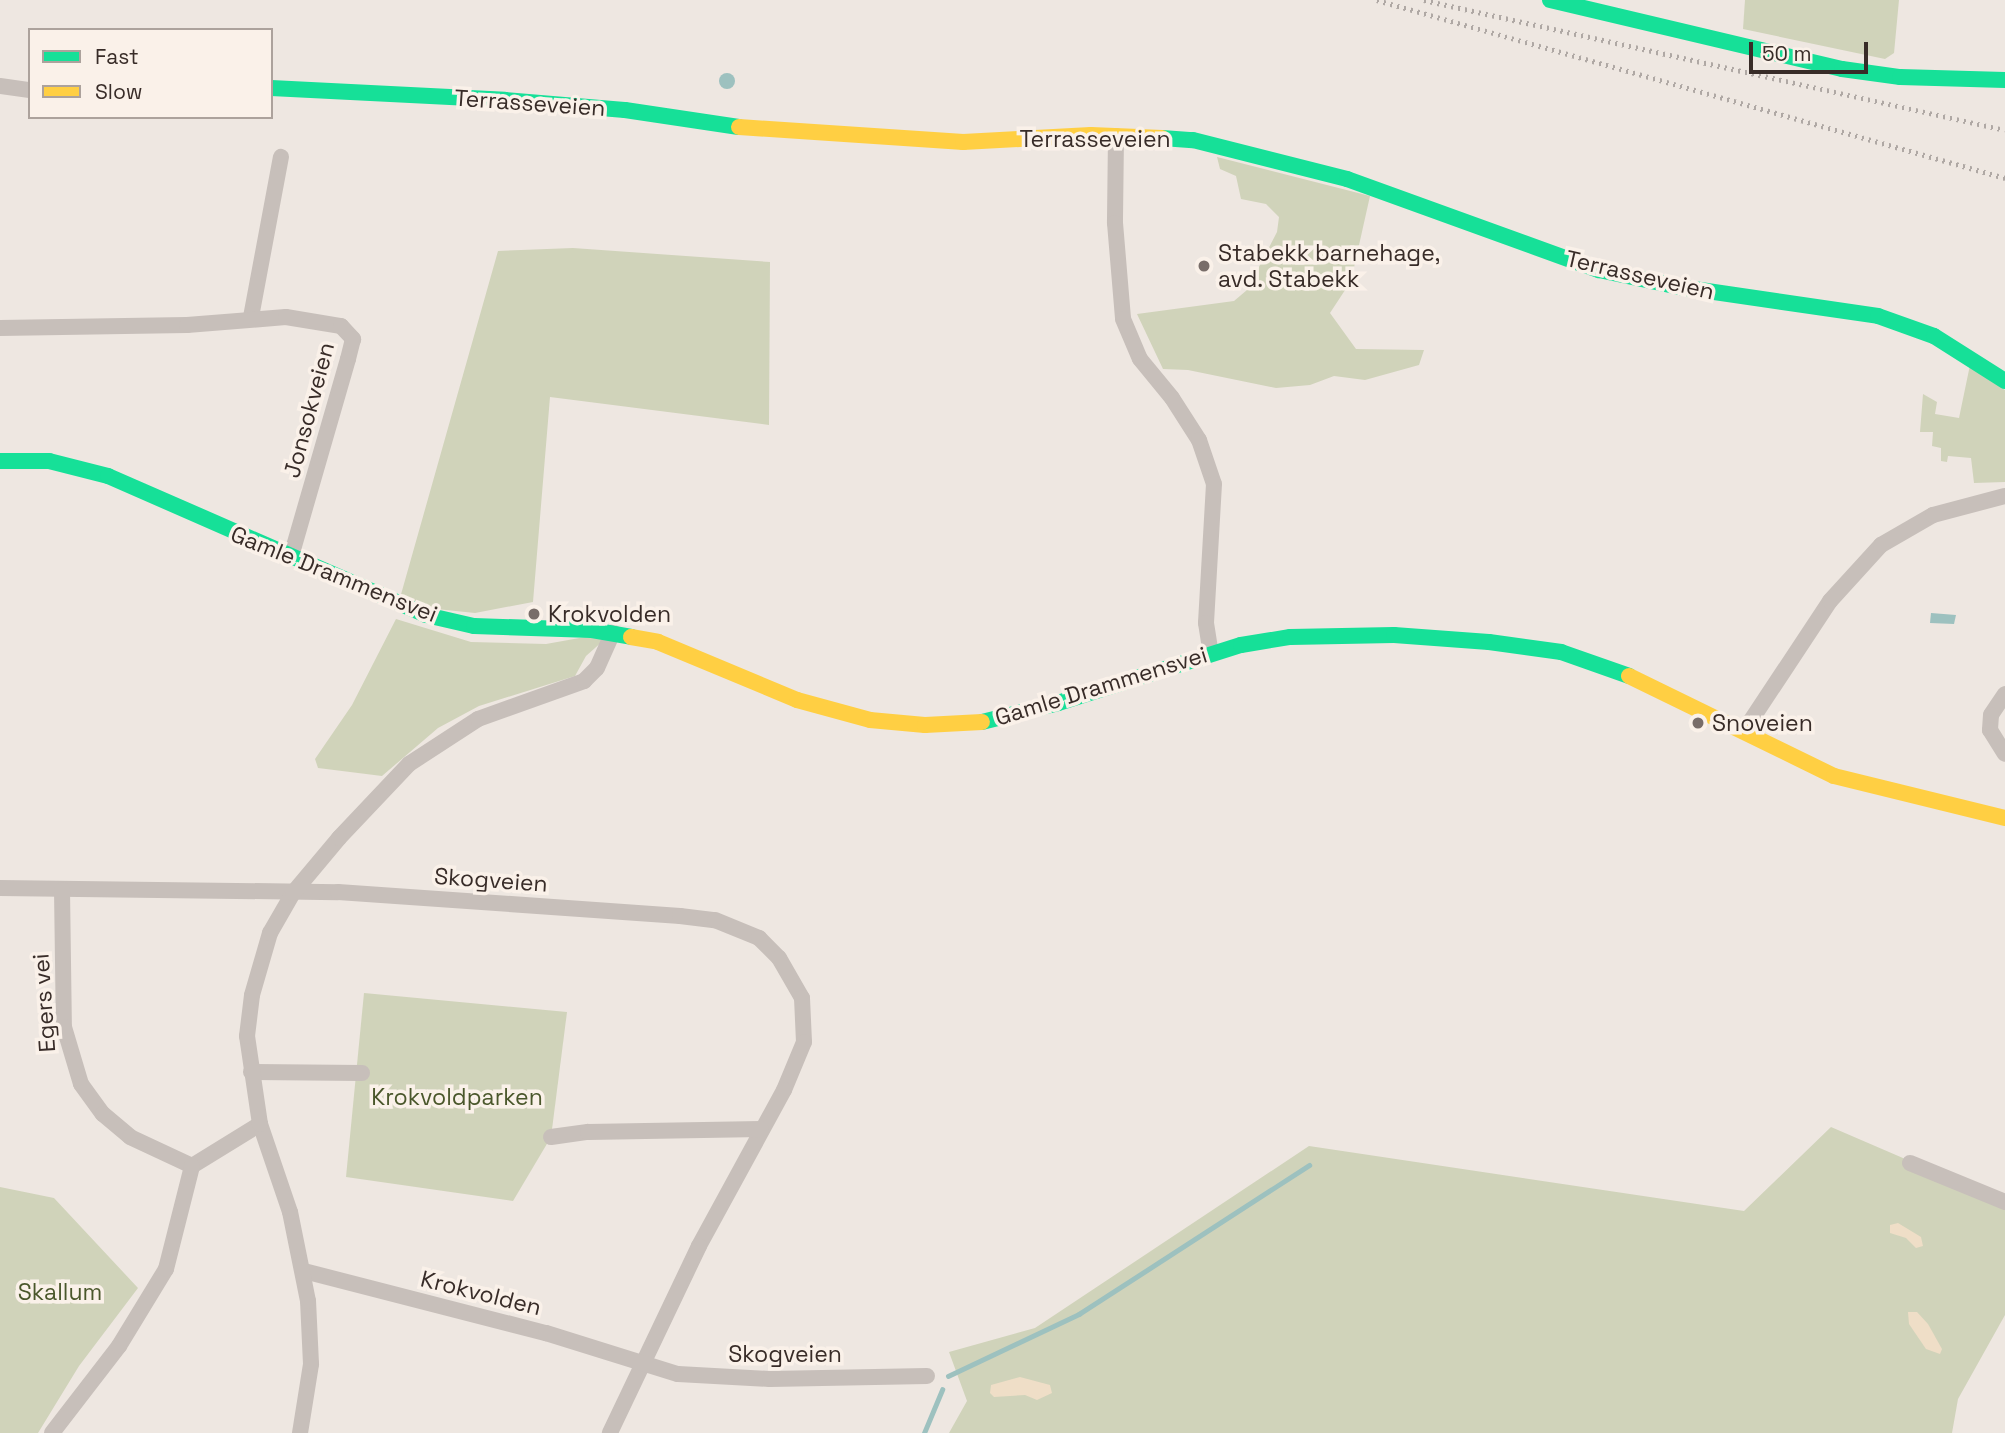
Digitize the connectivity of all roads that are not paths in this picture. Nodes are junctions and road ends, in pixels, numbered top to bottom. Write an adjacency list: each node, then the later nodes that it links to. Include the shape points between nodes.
1 (1550, 0): 2 (main road, via 1842,69 1900,77)
2 (2005, 80)
3 (0, 86): 5 (street)
4 (273, 88): 6 (main road, Terrasseveien, via 505,100 625,110 717,125 950,141)
5 (28, 90)
6 (1116, 136): 10 (main road, Terrasseveien, via 1193,140 1269,157 1418,202 1599,270 1680,287 1878,316 1934,336); 15 (street, via 1115,223 1123,319 1140,359 1199,440 1214,484 1206,623)
7 (281, 157): 8 (street)
8 (251, 317): 9 (street, Jonsokveien, via 187,325); 13 (street, Jonsokveien, via 327,322 341,326 353,339)
9 (0, 328)
10 (2005, 381)
11 (0, 461): 13 (main road, Gamle Drammensvei, via 49,461 108,476)
12 (2005, 496): 17 (street, via 1933,515 1881,545 1830,601)
13 (291, 557): 14 (main road, Gamle Drammensvei, via 398,605 449,621 499,628)
14 (613, 632): 15 (main road, Gamle Drammensvei, via 686,652 822,708 870,720 925,725 981,722 1030,711); 22 (street, via 597,668 584,681 478,719 409,764)
15 (1211, 653): 17 (main road, Gamle Drammensvei, via 1262,640 1323,635 1430,637 1535,647 1615,669)
16 (2005, 694): 18 (street, via 1991,715 1990,730)
17 (1744, 731): 19 (main road, Gamle Drammensvei, via 1833,776)
18 (2005, 754)
19 (2005, 818)
20 (0, 888): 21 (street, Skogveien)
21 (62, 890): 22 (street, Skogveien); 29 (street, Egers vei, via 64,1027 81,1084 103,1114 130,1137)
22 (293, 893): 23 (street, via 270,933 252,995 247,1036); 26 (street, Skogveien, via 338,891 667,915 741,927 760,938 791,976 802,998 804,1021 796,1067)
23 (251, 1072): 24 (street); 25 (street)
24 (362, 1073)
25 (260, 1124): 29 (street); 31 (street)
26 (761, 1129): 27 (street, via 588,1132); 32 (street, Skogveien, via 699,1246)
27 (551, 1137)
28 (1910, 1163): 30 (street)
29 (192, 1166): 34 (street, via 166,1269 119,1346)
30 (2005, 1202)
31 (304, 1271): 32 (street, Krokvolden); 35 (street, via 312,1364)
32 (645, 1364): 33 (street, Skogveien, via 678,1374 756,1379); 36 (street, Skogveien)
33 (927, 1376)
34 (52, 1433)
35 (300, 1433)
36 (611, 1433)

